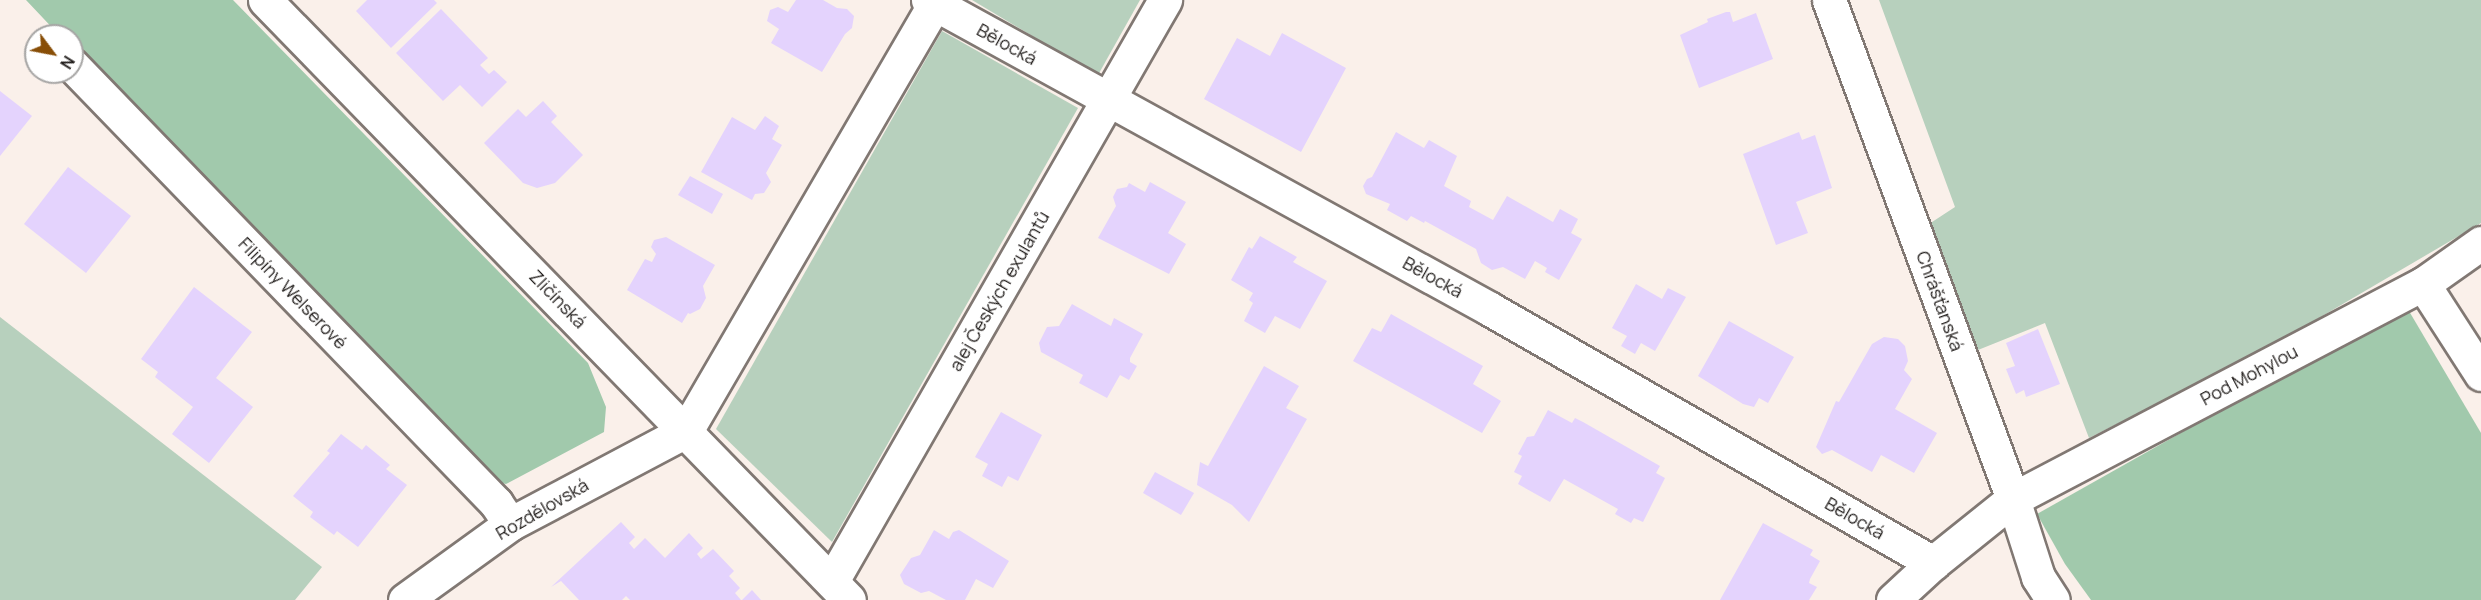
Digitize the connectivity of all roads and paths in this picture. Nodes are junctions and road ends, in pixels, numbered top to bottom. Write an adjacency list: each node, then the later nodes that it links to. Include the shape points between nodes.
1 (265, 0): 10 (street, Zličínská)
2 (1165, 0): 6 (street, alej Českých exulantů)
3 (1829, 0): 11 (street, Chrášťanská)
4 (933, 1): 6 (street, Bělocká); 10 (street)
5 (84, 77): 12 (street, Filipíny Welserové, via 496,503)
6 (1110, 100): 13 (street, Bělocká, via 1490,309); 14 (street, alej Českých exulantů)
7 (2481, 243): 8 (street, Pod Mohylou)
8 (2423, 284): 9 (street); 11 (street, Pod Mohylou)
9 (2481, 374)
10 (686, 431): 12 (street, Rozdělovská); 14 (street, Zličínská)
11 (2013, 499): 13 (street, Pod Mohylou); 17 (street, Chrášťanská, via 2038,577)
12 (510, 524): 15 (street, Rozdělovská)
13 (1933, 563): 16 (street, Pod Mohylou)
14 (841, 591)
15 (405, 600)
16 (1893, 600)
17 (2053, 600)

